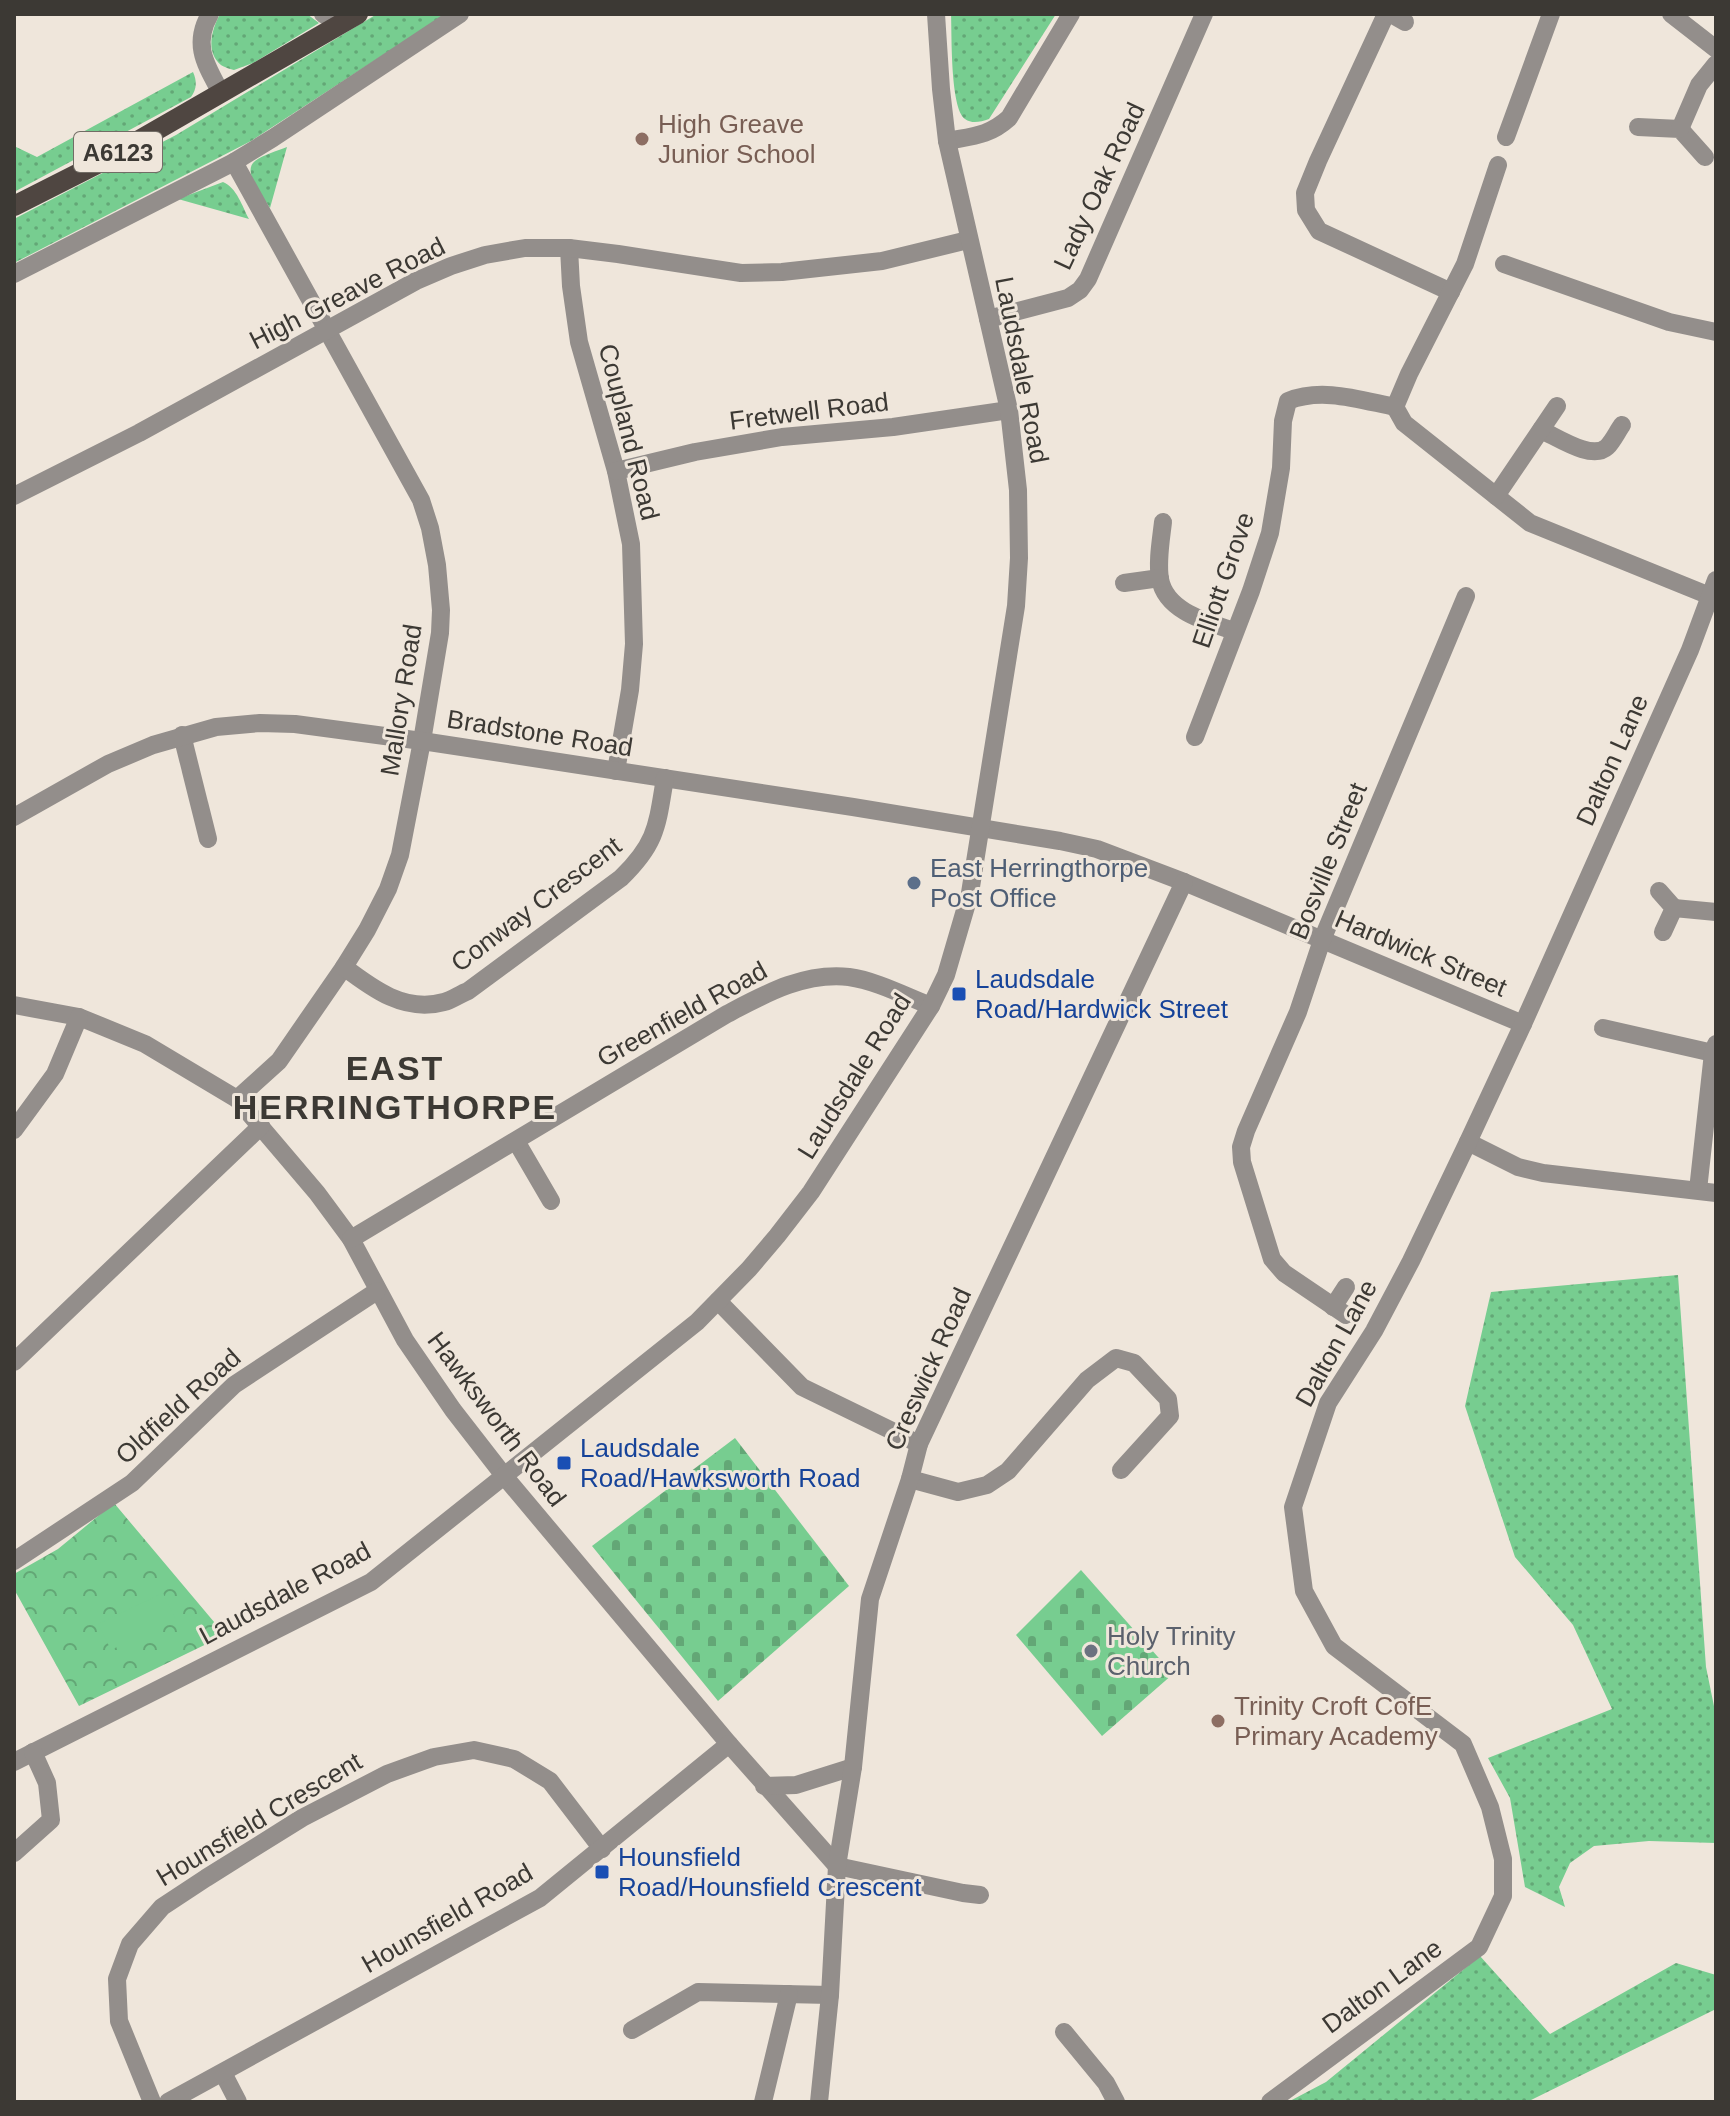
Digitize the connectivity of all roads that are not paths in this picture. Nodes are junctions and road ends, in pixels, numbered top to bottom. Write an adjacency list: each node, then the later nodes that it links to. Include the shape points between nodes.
1 (210, 14): 12 (street, via 202,51)
2 (460, 14): 18 (street)
3 (936, 14): 16 (street, Laudsdale Road)
4 (1071, 14): 16 (street, via 1009,118 986,134)
5 (1204, 14): 26 (street, Lady Oak Road, via 1088,279 1068,298)
6 (1551, 14): 15 (street)
7 (1671, 14): 10 (street)
8 (341, 17): 12 (main road, A6123)
9 (1394, 17): 25 (street, via 1318,161 1305,193 1306,210 1319,231)
10 (1716, 49)
11 (1716, 64): 14 (street, via 1699,85)
12 (221, 93): 20 (main road, A6123)
13 (1638, 127): 14 (street)
14 (1680, 129): 17 (street)
15 (1506, 137)
16 (947, 141): 21 (street, Laudsdale Road)
17 (1705, 157)
18 (234, 162): 24 (street); 27 (street, Mallory Road)
19 (1498, 165): 25 (street)
20 (14, 206)
21 (968, 240): 22 (street, High Greave Road, via 882,261 741,273); 26 (street, Laudsdale Road)
22 (569, 248): 27 (street, High Greave Road, via 525,248 462,262); 34 (street, Coupland Road, via 579,342)
23 (1504, 264): 28 (street, via 1669,322)
24 (14, 274)
25 (1451, 292): 30 (street)
26 (988, 319): 31 (street, Laudsdale Road)
27 (327, 330): 35 (street, High Greave Road); 45 (street, Mallory Road, via 421,500 430,528 440,633)
28 (1716, 332)
29 (1557, 406): 33 (street)
30 (1395, 407): 36 (street, via 1404,423); 42 (street, Elliott Grove, via 1323,394 1288,401 1270,533)
31 (1009, 410): 34 (street, Fretwell Road, via 782,437); 49 (street, Laudsdale Road, via 1018,490 1016,606)
32 (1622, 425): 33 (street, via 1599,452 1587,452)
33 (1541, 430): 36 (street)
34 (616, 471): 46 (street, Coupland Road, via 631,544 634,644)
35 (14, 496)
36 (1496, 496): 40 (street, via 1530,523)
37 (1163, 522): 38 (street)
38 (1160, 578): 39 (street); 42 (street, via 1178,607)
39 (1124, 583)
40 (1713, 588): 61 (street, Dalton Lane)
41 (1466, 596): 56 (street, Bosville Street)
42 (1234, 631): 44 (street, Elliott Grove)
43 (182, 735): 45 (street, Bradstone Road, via 283,723); 48 (street, Bradstone Road, via 108,764); 50 (street)
44 (1195, 737)
45 (422, 741): 46 (street, Bradstone Road); 57 (street, Mallory Road, via 400,855 388,889)
46 (616, 771): 47 (street, Bradstone Road)
47 (665, 778): 49 (street, Bradstone Road); 57 (street, Conway Crescent, via 652,840 639,860 468,991 421,1005 378,992)
48 (14, 817)
49 (980, 828): 51 (street, Hardwick Street, via 1097,849); 59 (street, Laudsdale Road, via 961,930)
50 (208, 839)
51 (1184, 882): 56 (street, Hardwick Street); 76 (street, Creswick Road)
52 (1659, 891): 53 (street)
53 (1674, 908): 54 (street); 55 (street)
54 (1716, 912)
55 (1663, 932)
56 (1322, 940): 61 (street, Hardwick Street); 72 (street, Bosville Street, via 1298,1012 1246,1131 1242,1162 1272,1259 1340,1311)
57 (344, 967): 64 (street, Mallory Road, via 279,1061)
58 (14, 1005): 60 (street, Hawksworth Road)
59 (931, 1006): 67 (street, Greenfield Road, via 849,977 794,982 727,1014); 74 (street, Laudsdale Road, via 811,1192)
60 (79, 1017): 64 (street, Hawksworth Road, via 145,1044); 66 (street, via 55,1074)
61 (1523, 1024): 68 (street, Dalton Lane)
62 (1603, 1028): 63 (street)
63 (1715, 1048): 69 (street)
64 (237, 1099): 65 (street, Hawksworth Road)
65 (261, 1126): 71 (street, Hawksworth Road); 75 (street)
66 (14, 1130)
67 (516, 1141): 70 (street); 71 (street, Greenfield Road)
68 (1468, 1142): 69 (street, via 1518,1167 1543,1173); 101 (street, Dalton Lane, via 1374,1331 1328,1403 1293,1507 1304,1591 1334,1646 1463,1744 1490,1807 1503,1859 1503,1896 1479,1947)
69 (1707, 1191)
70 (551, 1201)
71 (351, 1239): 73 (street, Hawksworth Road)
72 (1346, 1287)
73 (377, 1291): 78 (street, Hawksworth Road, via 440,1394); 80 (street, Oldfield Road, via 234,1385 132,1483)
74 (718, 1301): 76 (street, via 802,1387); 78 (street, Laudsdale Road)
75 (14, 1362)
76 (919, 1444): 79 (street, Creswick Road)
77 (1121, 1470): 79 (street, via 1170,1416 1168,1399 1134,1363 1116,1358 1087,1380 1008,1471 987,1485 958,1492)
78 (505, 1477): 81 (street, Hawksworth Road); 82 (street, Laudsdale Road, via 371,1582)
79 (910, 1479): 84 (street, Creswick Road, via 870,1599)
80 (14, 1561)
81 (729, 1744): 85 (street, Hawksworth Road); 86 (street, Hounsfield Road)
82 (33, 1752): 83 (street, Laudsdale Road); 87 (street, via 47,1783 51,1820)
83 (14, 1762)
84 (853, 1767): 85 (street, via 796,1785); 88 (street, Creswick Road)
85 (764, 1786): 88 (street, Hawksworth Road)
86 (602, 1849): 94 (street, Hounsfield Road, via 540,1898); 95 (street, Hounsfield Crescent, via 550,1781 514,1759 474,1750 387,1774 302,1818 162,1907 130,1944 117,1979 119,2021)
87 (14, 1853)
88 (837, 1866): 89 (street); 91 (street, Creswick Road)
89 (980, 1895)
90 (789, 1994): 91 (street); 92 (street, via 698,1992); 98 (street)
91 (830, 1995): 99 (street, Creswick Road)
92 (632, 2030)
93 (1064, 2032): 100 (street)
94 (223, 2073): 96 (street, Hounsfield Road); 97 (street)
95 (152, 2102)
96 (168, 2102)
97 (238, 2102)
98 (763, 2102)
99 (819, 2102)
100 (1116, 2102)
101 (1270, 2102)

